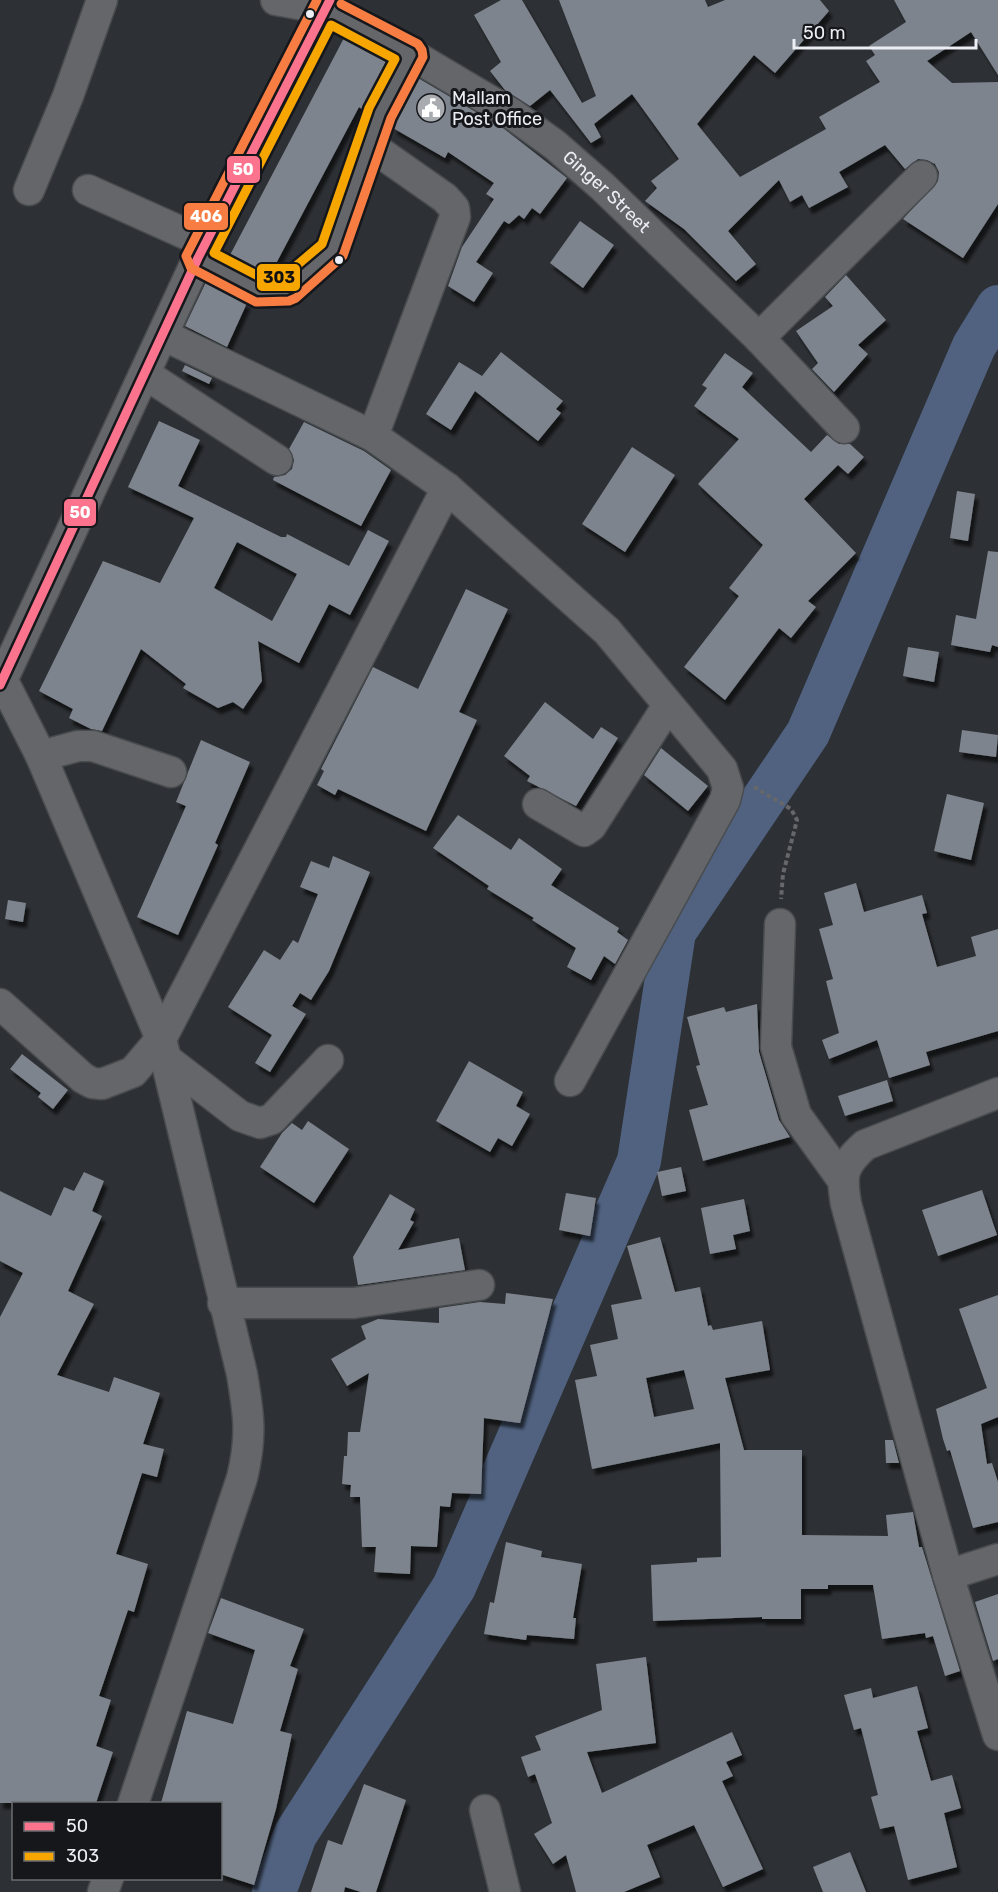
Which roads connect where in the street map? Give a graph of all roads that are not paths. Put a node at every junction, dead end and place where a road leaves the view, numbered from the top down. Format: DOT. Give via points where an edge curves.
graph roads {
  1 [pos="102,0"];
  2 [pos="276,0"];
  3 [pos="328,4"];
  4 [pos="411,54"];
  5 [pos="368,144"];
  6 [pos="921,176"];
  7 [pos="28,190"];
  8 [pos="88,190"];
  9 [pos="202,251"];
  10 [pos="163,334"];
  11 [pos="759,338"];
  12 [pos="145,374"];
  13 [pos="844,428"];
  14 [pos="373,436"];
  15 [pos="277,460"];
  16 [pos="447,488"];
  17 [pos="1,680"];
  18 [pos="668,707"];
  19 [pos="41,756"];
  20 [pos="171,772"];
  21 [pos="538,804"];
  22 [pos="780,924"];
  23 [pos="0,1004"];
  24 [pos="164,1049"];
  25 [pos="328,1060"];
  26 [pos="570,1081"];
  27 [pos="998,1094"];
  28 [pos="842,1179"];
  29 [pos="479,1285"];
  30 [pos="223,1303"];
  31 [pos="998,1559"];
  32 [pos="948,1575"];
  33 [pos="998,1735"];
  34 [pos="133,1802"];
  35 [pos="485,1810"];
  36 [pos="505,1892"];
  1 -- 7 [label="street" via="68,96"];
  2 -- 3 [label="street, Ginger Street"];
  3 -- 4 [label="street, Ginger Street"];
  3 -- 9 [label="street"];
  4 -- 5 [label="street"];
  4 -- 11 [label="street, Ginger Street" via="512,114 555,145"];
  5 -- 9 [label="street" via="332,251 288,289 261,291"];
  5 -- 14 [label="street" via="445,198 455,217"];
  6 -- 11 [label="street"];
  8 -- 9 [label="street"];
  9 -- 10 [label="street"];
  10 -- 12 [label="street"];
  10 -- 14 [label="street"];
  11 -- 13 [label="street, Ginger Street"];
  12 -- 15 [label="street"];
  12 -- 17 [label="street"];
  14 -- 16 [label="street"];
  16 -- 18 [label="street" via="607,632"];
  16 -- 24 [label="street"];
  17 -- 19 [label="street"];
  18 -- 21 [label="street" via="591,826 584,831"];
  18 -- 26 [label="street" via="722,769 728,788 725,800"];
  19 -- 20 [label="street" via="93,746"];
  19 -- 24 [label="street"];
  22 -- 28 [label="street" via="776,1047 796,1115"];
  23 -- 24 [label="street" via="92,1083 102,1084 133,1072"];
  24 -- 25 [label="street" via="240,1116 261,1123 272,1119"];
  24 -- 30 [label="street"];
  27 -- 28 [label="street" via="865,1145 849,1160"];
  28 -- 32 [label="street"];
  29 -- 30 [label="street" via="354,1303"];
  30 -- 34 [label="street" via="242,1374 250,1444"];
  31 -- 32 [label="street"];
  32 -- 33 [label="street"];
  35 -- 36 [label="street"];
}
